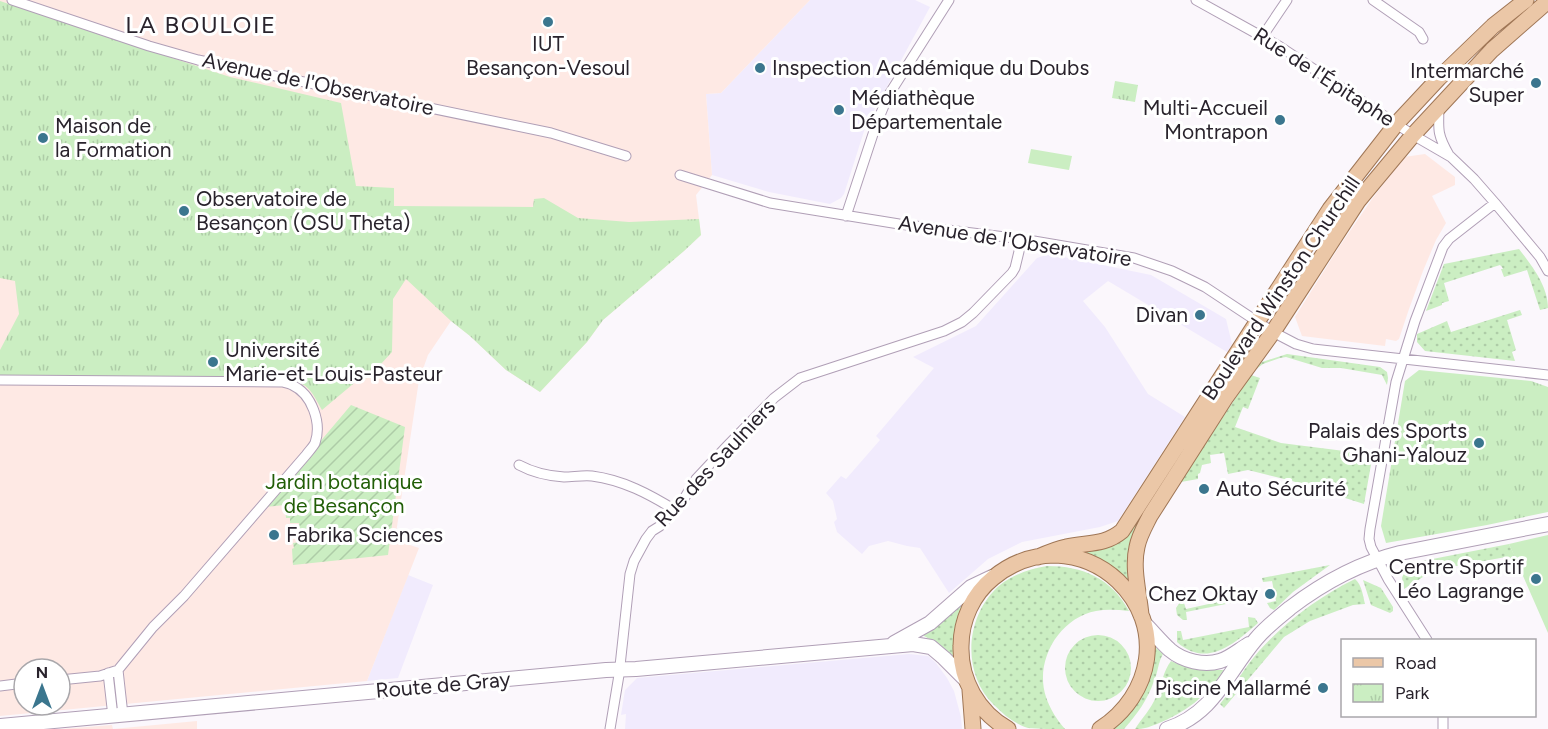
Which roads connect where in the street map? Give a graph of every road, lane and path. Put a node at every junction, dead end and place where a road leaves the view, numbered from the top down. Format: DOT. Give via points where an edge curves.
graph roads {
  1 [pos="12,0"];
  2 [pos="949,0"];
  3 [pos="1196,0"];
  4 [pos="1287,0"];
  5 [pos="1373,0"];
  6 [pos="1526,0"];
  7 [pos="1548,1"];
  8 [pos="1262,37"];
  9 [pos="1424,39"];
  10 [pos="1439,107"];
  11 [pos="1396,123"];
  12 [pos="1413,135"];
  13 [pos="626,156"];
  14 [pos="1451,157"];
  15 [pos="680,175"];
  16 [pos="1495,203"];
  17 [pos="846,216"];
  18 [pos="1022,238"];
  19 [pos="1548,271"];
  20 [pos="1256,321"];
  21 [pos="1273,332"];
  22 [pos="1403,360"];
  23 [pos="1548,375"];
  24 [pos="0,380"];
  25 [pos="519,465"];
  26 [pos="675,510"];
  27 [pos="1548,524"];
  28 [pos="1038,557"];
  29 [pos="1377,559"];
  30 [pos="999,573"];
  31 [pos="1142,619"];
  32 [pos="1425,639"];
  33 [pos="1255,640"];
  34 [pos="886,647"];
  35 [pos="619,669"];
  36 [pos="113,671"];
  37 [pos="72,679"];
  38 [pos="968,684"];
  39 [pos="117,711"];
  40 [pos="0,726"];
  41 [pos="610,729"];
  42 [pos="973,729"];
  43 [pos="1008,729"];
  44 [pos="1100,729"];
  45 [pos="1167,729"];
  1 -- 13 [label="street, Avenue de l'Observatoire" via="198,60 552,133"];
  2 -- 17 [label="street" via="888,96"];
  3 -- 8 [label="street, Rue de l'Épitaphe"];
  4 -- 8 [label="street"];
  5 -- 9 [label="street"];
  6 -- 11 [label="main road, Boulevard Winston Churchill" via="1493,26"];
  7 -- 10 [label="main road, Boulevard Winston Churchill" via="1492,50"];
  8 -- 11 [label="street, Rue de l'Épitaphe"];
  10 -- 12 [label="main road, Boulevard Winston Churchill"];
  10 -- 14 [label="street, Rue de l'Épitaphe" via="1440,138"];
  11 -- 12 [label="street, Rue de l'Épitaphe"];
  11 -- 20 [label="main road, Boulevard Winston Churchill" via="1330,208"];
  12 -- 14 [label="street, Rue de l'Épitaphe"];
  12 -- 21 [label="main road, Boulevard Winston Churchill" via="1358,201"];
  14 -- 16 [label="street, Rue de l'Épitaphe"];
  15 -- 17 [label="street, Avenue de l'Observatoire" via="770,203"];
  16 -- 19 [label="street, Rue de l'Épitaphe"];
  16 -- 22 [label="street" via="1443,247"];
  17 -- 18 [label="street, Avenue de l'Observatoire"];
  18 -- 20 [label="street, Avenue de l'Observatoire" via="1134,258 1172,271"];
  18 -- 26 [label="street, Rue des Saulniers" via="1015,268 974,313 944,331 800,378 774,398 727,446 696,479"];
  20 -- 21 [label="street, Avenue de l'Observatoire"];
  20 -- 28 [label="main road, Boulevard Winston Churchill" via="1122,531 1106,541 1063,547"];
  21 -- 22 [label="street, Avenue de l'Observatoire" via="1313,349"];
  21 -- 31 [label="main road, Boulevard Winston Churchill" via="1226,397 1145,524 1136,550"];
  22 -- 23 [label="street, Avenue de l'Observatoire"];
  22 -- 29 [label="street" via="1370,529 1369,539"];
  24 -- 36 [label="street" via="283,382 304,394 315,413 314,444 306,455"];
  25 -- 26 [label="street" via="547,475 592,476 626,484"];
  26 -- 35 [label="street, Rue des Saulniers" via="645,539 634,561"];
  27 -- 29 [label="main road"];
  28 -- 30 [label="main road, Boulevard Winston Churchill"];
  28 -- 31 [label="main road" via="1061,555 1095,564 1130,594"];
  29 -- 32 [label="street"];
  29 -- 33 [label="main road" via="1341,574 1307,595"];
  30 -- 34 [label="main road, Route de Gray" via="971,587 930,623"];
  30 -- 38 [label="main road" via="978,594 962,631 962,662"];
  31 -- 33 [label="main road" via="1171,651 1196,662 1221,661"];
  31 -- 44 [label="main road, Boulevard Winston Churchill" via="1147,660 1140,684 1124,710"];
  33 -- 45 [label="main road" via="1209,703"];
  34 -- 35 [label="main road, Route de Gray"];
  34 -- 38 [label="main road, Route de Gray" via="932,647"];
  35 -- 39 [label="main road, Route de Gray"];
  35 -- 41 [label="street, Rue des Saulniers"];
  36 -- 37 [label="street"];
  36 -- 39 [label="street"];
  38 -- 42 [label="main road"];
  38 -- 43 [label="main road" via="987,713"];
  39 -- 40 [label="main road, Route de Gray"];
}
